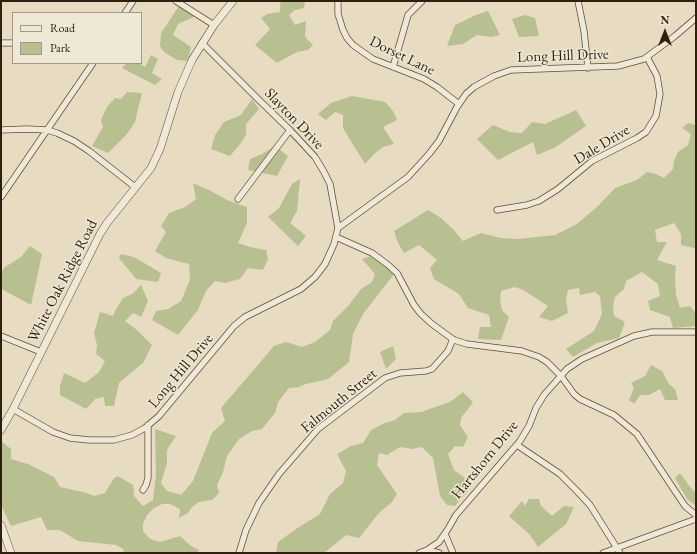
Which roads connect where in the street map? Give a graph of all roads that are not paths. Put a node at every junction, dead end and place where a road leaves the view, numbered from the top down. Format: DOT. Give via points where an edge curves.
graph roads {
  1 [pos="133,1"];
  2 [pos="176,1"];
  3 [pos="233,1"];
  4 [pos="338,1"];
  5 [pos="422,1"];
  6 [pos="578,1"];
  7 [pos="126,12"];
  8 [pos="696,18"];
  9 [pos="214,25"];
  10 [pos="1,43"];
  11 [pos="12,43"];
  12 [pos="202,43"];
  13 [pos="648,57"];
  14 [pos="92,64"];
  15 [pos="392,66"];
  16 [pos="588,68"];
  17 [pos="459,104"];
  18 [pos="1,130"];
  19 [pos="47,130"];
  20 [pos="290,130"];
  21 [pos="135,187"];
  22 [pos="1,197"];
  23 [pos="238,199"];
  24 [pos="497,210"];
  25 [pos="338,228"];
  26 [pos="336,237"];
  27 [pos="696,332"];
  28 [pos="1,336"];
  29 [pos="453,339"];
  30 [pos="41,352"];
  31 [pos="560,376"];
  32 [pos="13,409"];
  33 [pos="148,426"];
  34 [pos="1,430"];
  35 [pos="517,445"];
  36 [pos="143,490"];
  37 [pos="696,515"];
  38 [pos="696,518"];
  39 [pos="1,524"];
  40 [pos="445,534"];
  41 [pos="427,550"];
  42 [pos="618,550"];
  43 [pos="11,553"];
  44 [pos="239,553"];
  45 [pos="419,553"];
  46 [pos="439,553"];
  47 [pos="453,553"];
  48 [pos="603,553"];
  1 -- 7 [label="street"];
  2 -- 9 [label="street"];
  3 -- 9 [label="street, White Oak Ridge Road"];
  4 -- 15 [label="street, Dorset Lane" via="338,14 347,38 373,59"];
  5 -- 15 [label="street" via="408,15"];
  6 -- 16 [label="street"];
  8 -- 13 [label="street, Long Hill Drive"];
  9 -- 12 [label="street, White Oak Ridge Road"];
  10 -- 11 [label="street"];
  12 -- 20 [label="street, Slayton Drive"];
  12 -- 21 [label="street, White Oak Ridge Road" via="185,74 160,149 151,168"];
  13 -- 16 [label="street, Long Hill Drive" via="618,66"];
  13 -- 24 [label="street, Dale Drive" via="657,76 660,94 656,116 646,132 592,161 544,198 527,205"];
  14 -- 19 [label="street"];
  15 -- 17 [label="street, Dorset Lane" via="424,79"];
  16 -- 17 [label="street, Long Hill Drive" via="502,72 474,87"];
  17 -- 25 [label="street, Long Hill Drive" via="429,154 408,177"];
  18 -- 19 [label="street"];
  19 -- 21 [label="street" via="74,141"];
  19 -- 22 [label="street"];
  20 -- 23 [label="street"];
  20 -- 25 [label="street, Slayton Drive" via="316,157 330,184"];
  21 -- 30 [label="street, White Oak Ridge Road" via="100,234"];
  25 -- 26 [label="street, Long Hill Drive"];
  26 -- 29 [label="street" via="372,253 387,264 397,273 421,314"];
  26 -- 33 [label="street, Long Hill Drive" via="325,264 315,277 301,289 245,317 234,326"];
  27 -- 31 [label="street, Hartshorn Drive" via="652,332 634,336 582,359"];
  28 -- 30 [label="street"];
  29 -- 31 [label="street" via="467,344 516,350 539,357"];
  29 -- 44 [label="street, Falmouth Street" via="448,351 432,369 400,373 385,378 318,430 279,474 259,503 246,530"];
  30 -- 32 [label="street, White Oak Ridge Road"];
  31 -- 35 [label="street, Hartshorn Drive" via="544,395"];
  31 -- 37 [label="street" via="580,399 614,415 637,434 685,506"];
  32 -- 33 [label="street, Long Hill Drive" via="53,432 70,438 114,440 132,435"];
  32 -- 34 [label="street, White Oak Ridge Road"];
  33 -- 36 [label="street" via="148,478"];
  35 -- 40 [label="street, Hartshorn Drive" via="456,514"];
  35 -- 42 [label="street" via="560,474 576,490 590,505"];
  38 -- 42 [label="street"];
  39 -- 43 [label="street"];
  40 -- 41 [label="street, Hartshorn Drive"];
  40 -- 47 [label="street"];
  41 -- 45 [label="street, Hartshorn Drive"];
  41 -- 46 [label="street"];
  42 -- 48 [label="street"];
}
